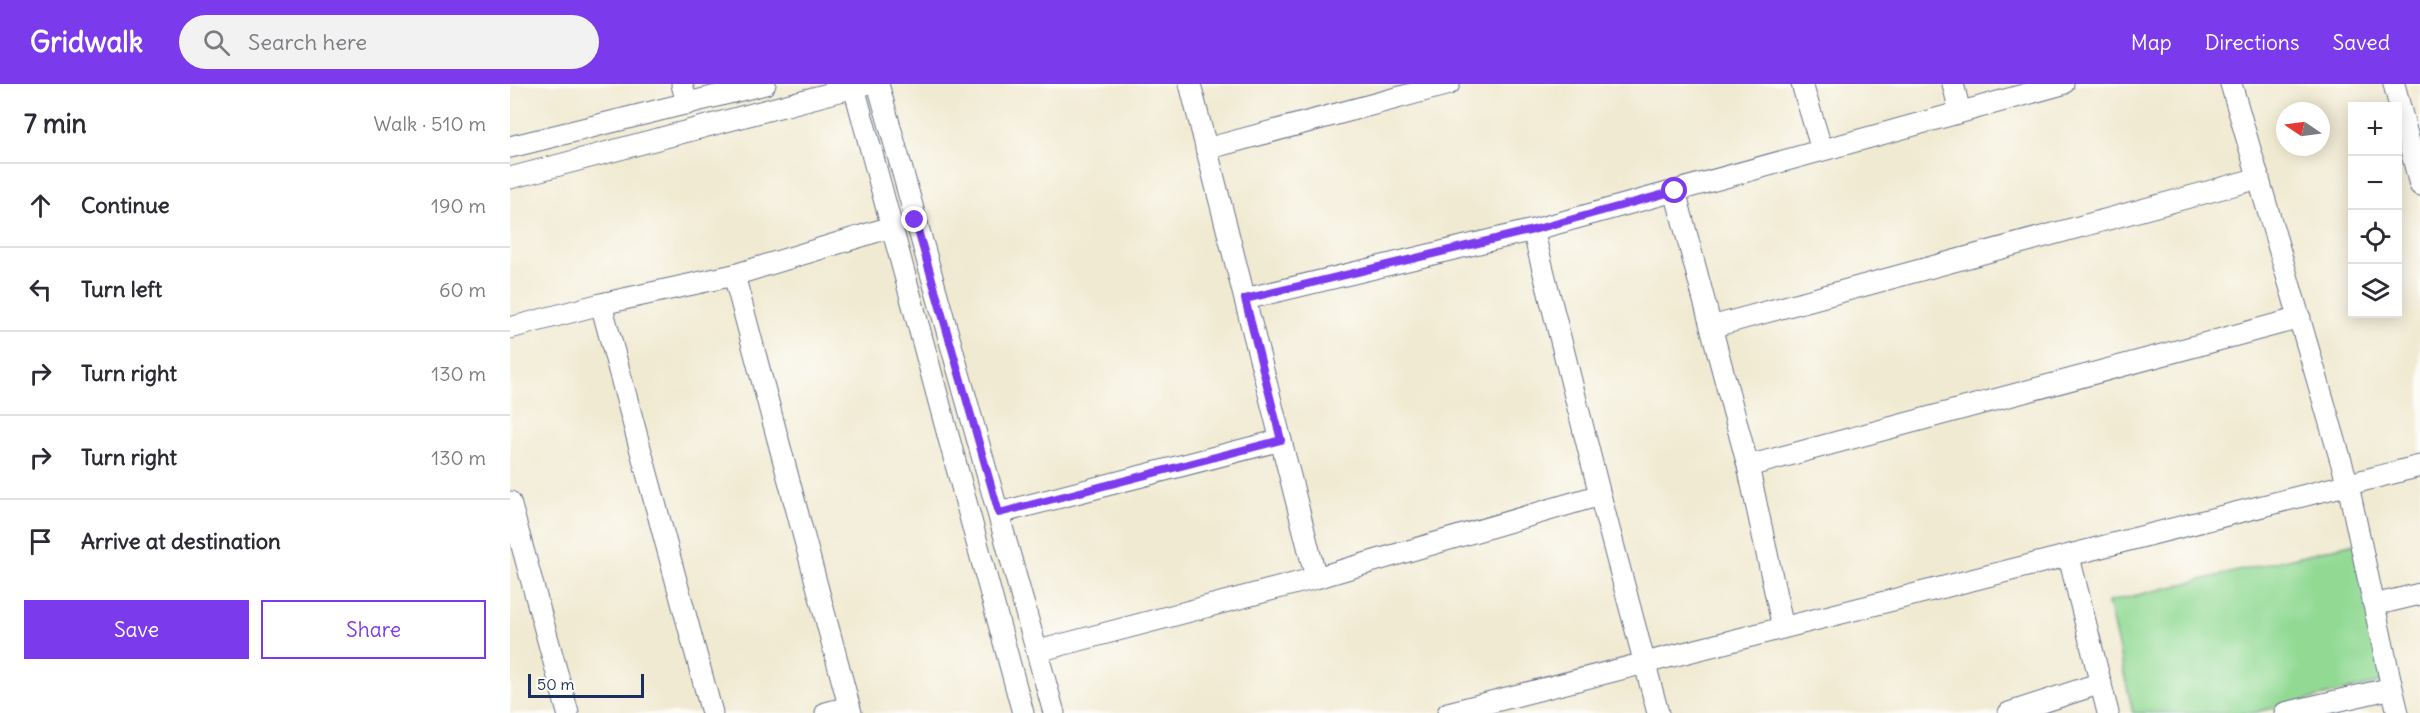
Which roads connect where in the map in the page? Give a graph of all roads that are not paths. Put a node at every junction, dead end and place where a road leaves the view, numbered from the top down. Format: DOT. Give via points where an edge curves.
graph roads {
  1 [pos="765,84"];
  2 [pos="878,84"];
  3 [pos="1190,84"];
  4 [pos="1449,84"];
  5 [pos="1802,84"];
  6 [pos="1953,84"];
  7 [pos="2062,84"];
  8 [pos="2231,84"];
  9 [pos="2394,84"];
  10 [pos="860,86"];
  11 [pos="684,94"];
  12 [pos="1960,112"];
  13 [pos="2413,129"];
  14 [pos="510,147"];
  15 [pos="1206,149"];
  16 [pos="1822,150"];
  17 [pos="510,178"];
  18 [pos="2259,178"];
  19 [pos="2420,185"];
  20 [pos="1675,191"];
  21 [pos="891,227"];
  22 [pos="1533,230"];
  23 [pos="734,275"];
  24 [pos="1245,299"];
  25 [pos="601,304"];
  26 [pos="2300,318"];
  27 [pos="1712,327"];
  28 [pos="510,328"];
  29 [pos="1281,440"];
  30 [pos="1748,466"];
  31 [pos="2420,466"];
  32 [pos="2348,484"];
  33 [pos="1600,495"];
  34 [pos="510,502"];
  35 [pos="999,513"];
  36 [pos="2068,556"];
  37 [pos="1316,578"];
  38 [pos="2420,594"];
  39 [pos="2374,605"];
  40 [pos="1783,628"];
  41 [pos="1038,651"];
  42 [pos="1645,663"];
  43 [pos="2101,683"];
  44 [pos="2392,688"];
  45 [pos="1506,706"];
  46 [pos="850,710"];
  47 [pos="568,713"];
  48 [pos="712,713"];
  49 [pos="826,713"];
  50 [pos="1023,713"];
  51 [pos="1054,713"];
  52 [pos="1448,713"];
  53 [pos="1658,713"];
  54 [pos="2010,713"];
  55 [pos="2108,713"];
  56 [pos="2285,713"];
  57 [pos="2398,713"];
  1 -- 11 [label="street"];
  2 -- 35 [label="street"];
  3 -- 15 [label="street"];
  4 -- 15 [label="street"];
  5 -- 16 [label="street"];
  6 -- 12 [label="street"];
  7 -- 12 [label="street"];
  8 -- 18 [label="street"];
  9 -- 13 [label="street"];
  10 -- 17 [label="street"];
  10 -- 21 [label="street"];
  11 -- 14 [label="street"];
  12 -- 16 [label="street"];
  13 -- 19 [label="street"];
  15 -- 24 [label="street"];
  16 -- 20 [label="street"];
  18 -- 26 [label="street"];
  18 -- 27 [label="street"];
  20 -- 22 [label="street"];
  20 -- 27 [label="street"];
  21 -- 23 [label="street"];
  21 -- 50 [label="street"];
  22 -- 24 [label="street"];
  22 -- 33 [label="street"];
  23 -- 25 [label="street"];
  23 -- 46 [label="street"];
  24 -- 29 [label="street"];
  25 -- 28 [label="street"];
  25 -- 48 [label="street"];
  26 -- 30 [label="street"];
  26 -- 32 [label="street"];
  27 -- 30 [label="street"];
  29 -- 35 [label="street"];
  29 -- 37 [label="street"];
  30 -- 40 [label="street"];
  31 -- 32 [label="street"];
  32 -- 36 [label="street"];
  32 -- 39 [label="street"];
  33 -- 37 [label="street"];
  33 -- 42 [label="street"];
  34 -- 47 [label="street"];
  35 -- 41 [label="street"];
  36 -- 40 [label="street"];
  36 -- 43 [label="street"];
  37 -- 41 [label="street"];
  38 -- 39 [label="street"];
  39 -- 44 [label="street"];
  40 -- 42 [label="street"];
  41 -- 51 [label="street"];
  42 -- 45 [label="street"];
  42 -- 53 [label="street"];
  43 -- 54 [label="street"];
  43 -- 55 [label="street"];
  44 -- 56 [label="street"];
  44 -- 57 [label="street"];
  45 -- 52 [label="street"];
  46 -- 49 [label="street"];
}
